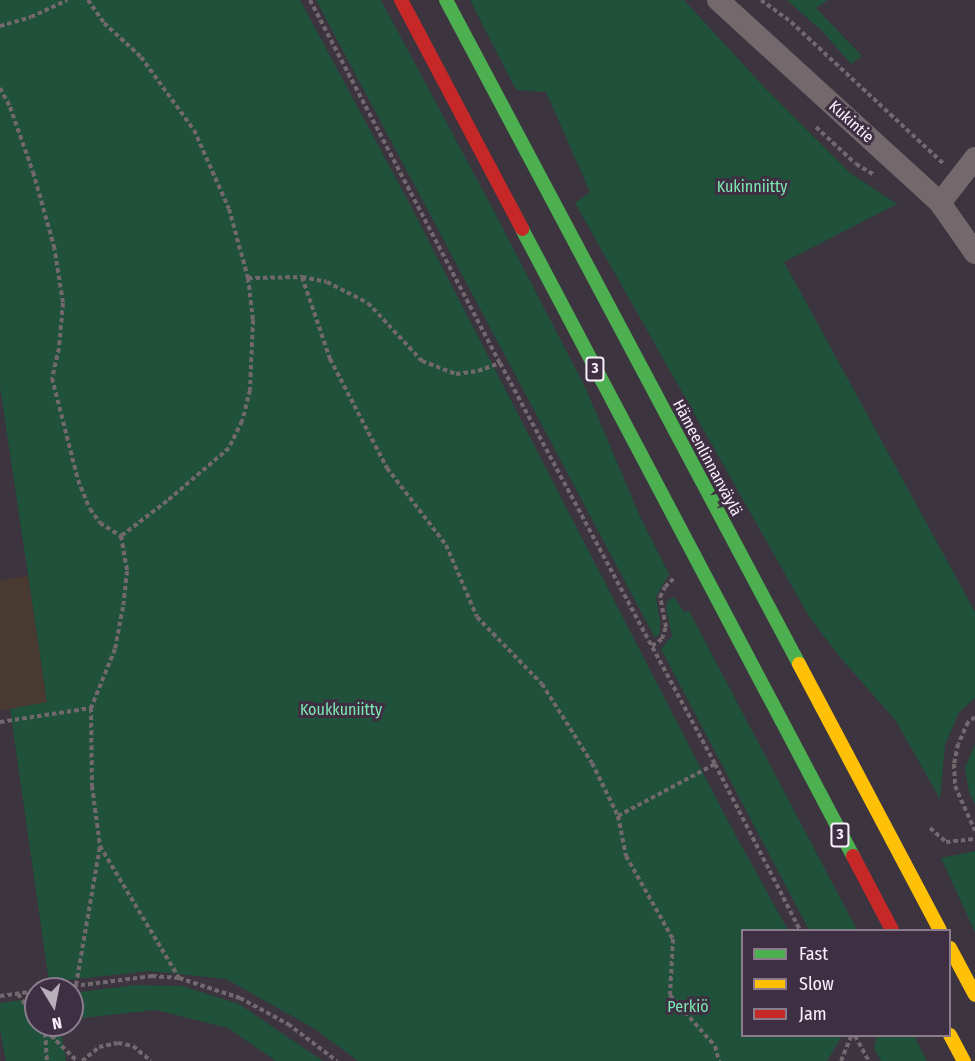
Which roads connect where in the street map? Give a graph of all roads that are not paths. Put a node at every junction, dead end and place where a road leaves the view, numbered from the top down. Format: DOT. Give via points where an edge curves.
graph roads {
  1 [pos="401,0"];
  2 [pos="446,0"];
  3 [pos="718,0"];
  4 [pos="975,158"];
  5 [pos="940,203"];
  6 [pos="975,253"];
  7 [pos="891,929"];
  8 [pos="939,929"];
  9 [pos="951,950"];
  10 [pos="975,994"];
  11 [pos="951,1037"];
  12 [pos="964,1061"];
  1 -- 7 [label="highway, 3"];
  2 -- 8 [label="highway, Hämeenlinnanväylä"];
  3 -- 5 [label="street, Kukintie"];
  4 -- 5 [label="street"];
  5 -- 6 [label="street, Kukintie"];
  9 -- 10 [label="highway"];
  11 -- 12 [label="highway"];
}
